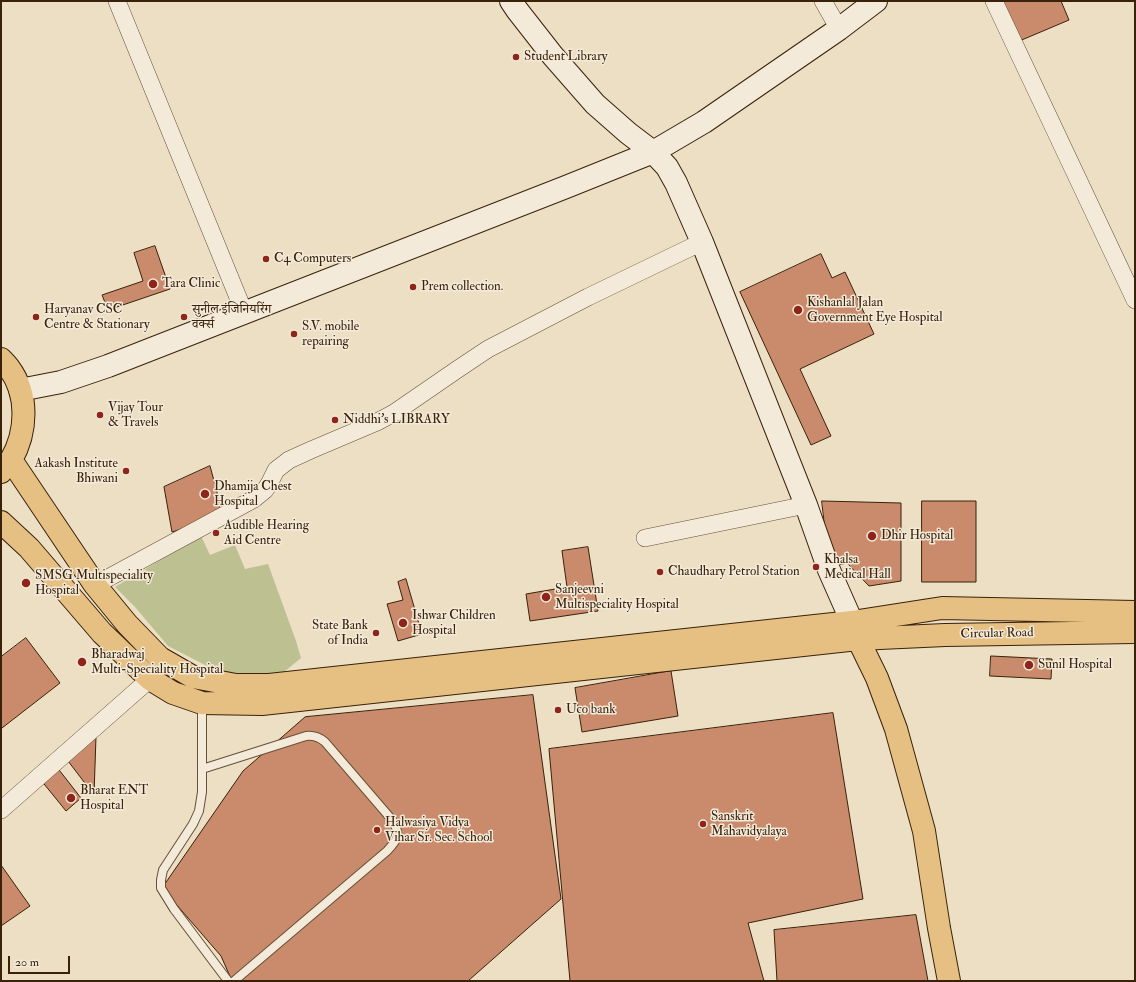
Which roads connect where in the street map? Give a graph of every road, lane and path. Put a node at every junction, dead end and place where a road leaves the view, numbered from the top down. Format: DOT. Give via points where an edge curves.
graph roads {
  1 [pos="117,1"];
  2 [pos="511,1"];
  3 [pos="823,1"];
  4 [pos="876,1"];
  5 [pos="994,1"];
  6 [pos="839,29"];
  7 [pos="653,152"];
  8 [pos="702,242"];
  9 [pos="1135,300"];
  10 [pos="244,312"];
  11 [pos="1,359"];
  12 [pos="20,390"];
  13 [pos="6,466"];
  14 [pos="806,505"];
  15 [pos="1,522"];
  16 [pos="645,538"];
  17 [pos="95,586"];
  18 [pos="1135,612"];
  19 [pos="855,630"];
  20 [pos="1135,632"];
  21 [pos="150,679"];
  22 [pos="202,703"];
  23 [pos="202,769"];
  24 [pos="1,810"];
  25 [pos="228,981"];
  26 [pos="234,981"];
  27 [pos="949,981"];
  1 -- 10 [label="street"];
  2 -- 7 [label="street" via="553,56 596,104"];
  3 -- 6 [label="street"];
  4 -- 6 [label="street"];
  5 -- 9 [label="street"];
  6 -- 7 [label="street" via="704,122"];
  7 -- 8 [label="street" via="667,167 676,183"];
  7 -- 10 [label="street"];
  8 -- 14 [label="street"];
  8 -- 17 [label="street" via="488,349 377,422 289,460 276,470 265,490 254,499"];
  10 -- 12 [label="street" via="108,366 61,382"];
  11 -- 12 [label="main road" via="10,369"];
  12 -- 13 [label="main road" via="24,414 21,438"];
  13 -- 17 [label="main road"];
  14 -- 16 [label="street"];
  14 -- 19 [label="street"];
  15 -- 21 [label="main road" via="29,548 102,633"];
  17 -- 19 [label="main road" via="160,658 193,677 236,685 277,684"];
  18 -- 19 [label="main road" via="942,608"];
  19 -- 20 [label="main road, Circular Road" via="953,635"];
  19 -- 22 [label="main road" via="262,704"];
  19 -- 27 [label="main road" via="896,729 922,824"];
  21 -- 22 [label="main road" via="173,693"];
  21 -- 24 [label="street"];
  22 -- 23 [label="lane"];
  23 -- 25 [label="lane" via="199,811 163,870 161,888"];
  23 -- 26 [label="lane" via="306,736 318,737 393,821 398,830 398,836 387,851"];
}
